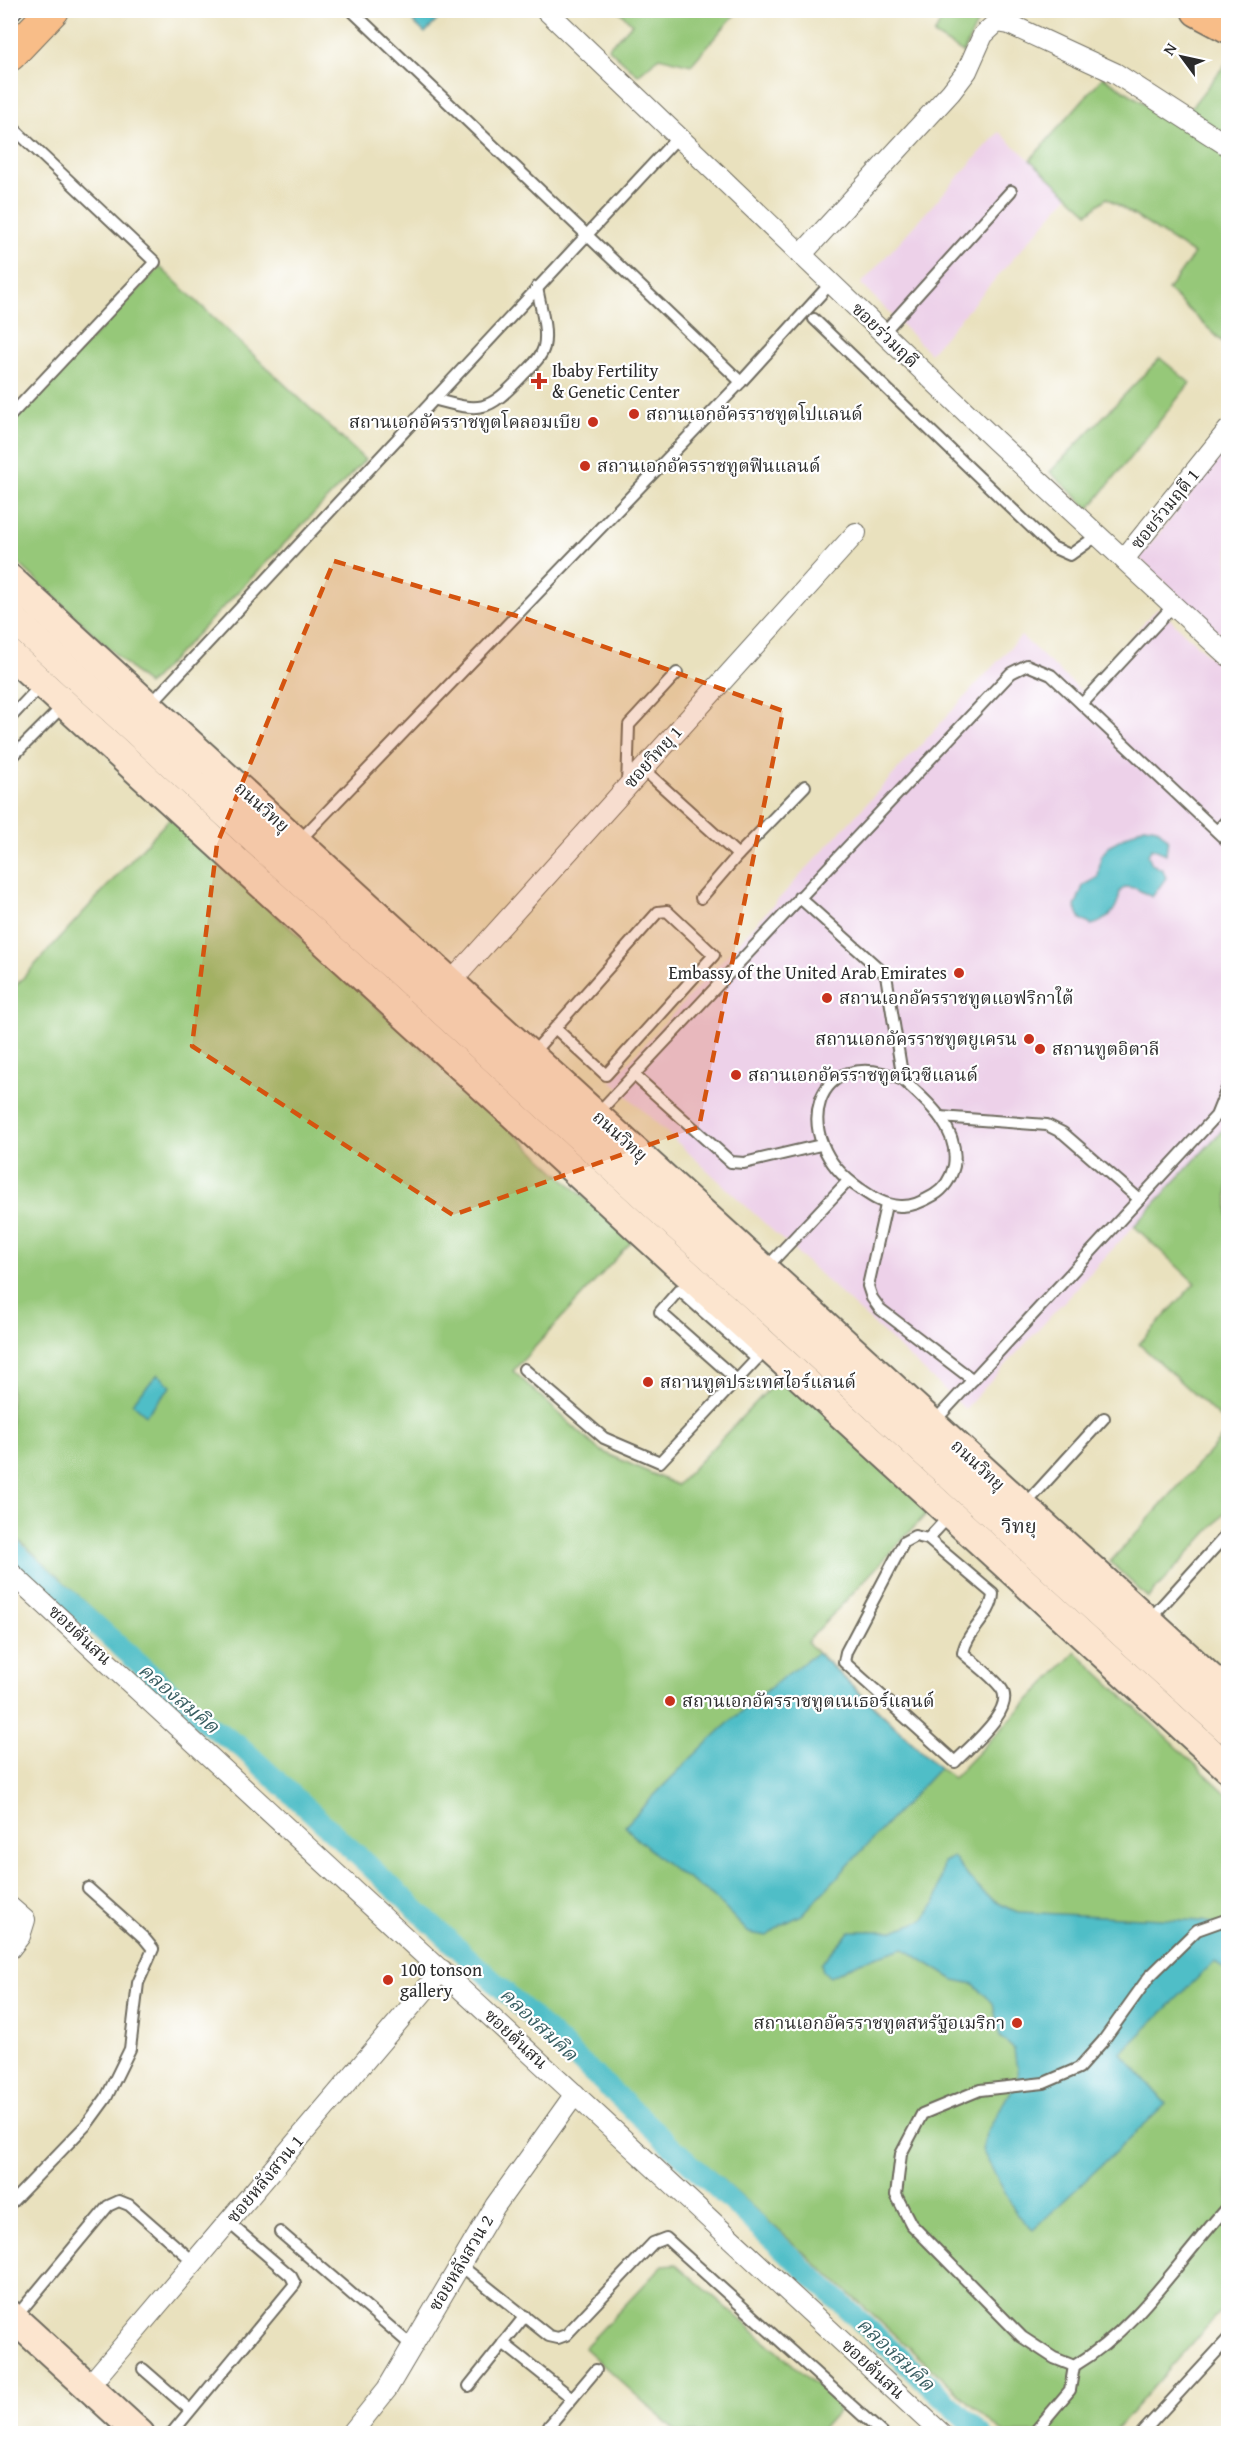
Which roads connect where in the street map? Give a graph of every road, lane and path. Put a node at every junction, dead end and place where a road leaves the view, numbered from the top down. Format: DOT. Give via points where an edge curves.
graph roads {
  1 [pos="52,10"];
  2 [pos="351,10"];
  3 [pos="546,10"];
  4 [pos="1198,10"];
  5 [pos="1228,26"];
  6 [pos="10,55"];
  7 [pos="10,126"];
  8 [pos="678,137"];
  9 [pos="1228,146"];
  10 [pos="1011,191"];
  11 [pos="587,234"];
  12 [pos="801,255"];
  13 [pos="831,283"];
  14 [pos="537,287"];
  15 [pos="814,319"];
  16 [pos="883,333"];
  17 [pos="741,382"];
  18 [pos="433,399"];
  19 [pos="10,416"];
  20 [pos="1228,430"];
  21 [pos="856,533"];
  22 [pos="1098,535"];
  23 [pos="1124,559"];
  24 [pos="10,579"];
  25 [pos="1174,605"];
  26 [pos="10,616"];
  27 [pos="10,654"];
  28 [pos="1228,656"];
  29 [pos="677,673"];
  30 [pos="40,681"];
  31 [pos="64,704"];
  32 [pos="1082,704"];
  33 [pos="149,706"];
  34 [pos="10,709"];
  35 [pos="10,718"];
  36 [pos="10,759"];
  37 [pos="643,769"];
  38 [pos="805,786"];
  39 [pos="627,787"];
  40 [pos="1228,819"];
  41 [pos="1217,831"];
  42 [pos="299,841"];
  43 [pos="1228,842"];
  44 [pos="738,855"];
  45 [pos="799,897"];
  46 [pos="701,898"];
  47 [pos="451,982"];
  48 [pos="555,1028"];
  49 [pos="531,1055"];
  50 [pos="634,1075"];
  51 [pos="903,1080"];
  52 [pos="1228,1086"];
  53 [pos="596,1115"];
  54 [pos="940,1117"];
  55 [pos="821,1145"];
  56 [pos="848,1181"];
  57 [pos="1139,1199"];
  58 [pos="886,1205"];
  59 [pos="765,1269"];
  60 [pos="762,1353"];
  61 [pos="524,1369"];
  62 [pos="737,1380"];
  63 [pos="973,1380"];
  64 [pos="884,1396"];
  65 [pos="1104,1418"];
  66 [pos="924,1433"];
  67 [pos="1023,1507"];
  68 [pos="951,1514"];
  69 [pos="1228,1533"];
  70 [pos="928,1539"];
  71 [pos="10,1572"];
  72 [pos="1143,1615"];
  73 [pos="1151,1659"];
  74 [pos="1228,1694"];
  75 [pos="1228,1730"];
  76 [pos="1228,1768"];
  77 [pos="88,1888"];
  78 [pos="10,1907"];
  79 [pos="1227,1919"];
  80 [pos="10,1949"];
  81 [pos="442,1970"];
  82 [pos="575,2094"];
  83 [pos="10,2204"];
  84 [pos="1228,2206"];
  85 [pos="228,2222"];
  86 [pos="280,2232"];
  87 [pos="194,2262"];
  88 [pos="460,2265"];
  89 [pos="13,2316"];
  90 [pos="525,2316"];
  91 [pos="1228,2339"];
  92 [pos="503,2343"];
  93 [pos="412,2346"];
  94 [pos="1074,2366"];
  95 [pos="143,2369"];
  96 [pos="596,2370"];
  97 [pos="469,2386"];
  98 [pos="88,2387"];
  99 [pos="572,2398"];
  100 [pos="190,2410"];
  101 [pos="549,2426"];
  102 [pos="140,2433"];
  103 [pos="171,2433"];
  104 [pos="351,2433"];
  105 [pos="883,2433"];
  106 [pos="942,2433"];
  107 [pos="1033,2433"];
  108 [pos="1142,2433"];
  1 -- 6 [label="main road"];
  2 -- 11 [label="lane"];
  3 -- 8 [label="street, ซอยร่วมฤดี"];
  4 -- 5 [label="highway"];
  7 -- 19 [label="lane" via="155,262"];
  8 -- 11 [label="lane"];
  8 -- 12 [label="street, ซอยร่วมฤดี"];
  9 -- 12 [label="street" via="1115,73 997,22 989,26 967,71 951,92"];
  10 -- 16 [label="lane"];
  11 -- 14 [label="lane"];
  11 -- 17 [label="lane"];
  12 -- 13 [label="street, ซอยร่วมฤดี"];
  13 -- 16 [label="street, ซอยร่วมฤดี"];
  13 -- 17 [label="lane"];
  14 -- 18 [label="lane"];
  14 -- 18 [label="lane" via="544,330 540,356 500,399 484,407 467,408"];
  15 -- 22 [label="lane" via="1052,548 1070,555"];
  16 -- 22 [label="street, ซอยร่วมฤดี"];
  17 -- 42 [label="lane"];
  18 -- 33 [label="lane"];
  20 -- 23 [label="street, ซอยร่วมฤดี 1"];
  21 -- 37 [label="street, ซอยวิทยุ 1"];
  22 -- 23 [label="street, ซอยร่วมฤดี"];
  23 -- 25 [label="street, ซอยร่วมฤดี"];
  24 -- 33 [label="main road, ถนนวิทยุ"];
  25 -- 28 [label="street, ซอยร่วมฤดี"];
  25 -- 32 [label="lane"];
  26 -- 64 [label="main road, ถนนวิทยุ"];
  27 -- 30 [label="main road"];
  29 -- 39 [label="lane" via="629,725"];
  30 -- 31 [label="main road"];
  30 -- 34 [label="lane"];
  30 -- 35 [label="lane"];
  31 -- 36 [label="lane"];
  31 -- 60 [label="main road"];
  32 -- 41 [label="lane"];
  32 -- 45 [label="lane" via="1051,675 1027,665 1011,673"];
  33 -- 42 [label="main road, ถนนวิทยุ"];
  37 -- 39 [label="street, ซอยวิทยุ 1"];
  37 -- 44 [label="lane"];
  38 -- 44 [label="lane"];
  39 -- 47 [label="street, ซอยวิทยุ 1"];
  40 -- 41 [label="lane"];
  41 -- 43 [label="lane"];
  42 -- 47 [label="main road, ถนนวิทยุ"];
  44 -- 46 [label="lane"];
  45 -- 50 [label="lane"];
  45 -- 51 [label="lane" via="886,975"];
  47 -- 49 [label="main road, ถนนวิทยุ"];
  48 -- 48 [label="lane" via="606,1075 714,955 663,909"];
  48 -- 49 [label="lane"];
  49 -- 53 [label="main road, ถนนวิทยุ"];
  50 -- 53 [label="lane"];
  50 -- 55 [label="lane" via="731,1162 744,1163"];
  51 -- 54 [label="lane"];
  51 -- 55 [label="lane" via="885,1072 862,1070 848,1072 831,1084 815,1120"];
  52 -- 57 [label="lane" via="1216,1116"];
  53 -- 59 [label="main road, ถนนวิทยุ"];
  54 -- 57 [label="lane" via="1047,1125 1063,1133"];
  54 -- 58 [label="lane" via="956,1153 947,1182 942,1190 925,1200 906,1206"];
  55 -- 56 [label="lane" via="827,1159"];
  56 -- 58 [label="lane"];
  56 -- 59 [label="lane"];
  57 -- 63 [label="lane"];
  58 -- 63 [label="lane" via="868,1286 872,1298 880,1309"];
  59 -- 64 [label="main road, ถนนวิทยุ"];
  60 -- 62 [label="lane"];
  60 -- 62 [label="lane" via="679,1290 660,1312"];
  60 -- 68 [label="main road"];
  61 -- 62 [label="lane" via="604,1438 660,1462"];
  63 -- 66 [label="lane"];
  64 -- 66 [label="main road, ถนนวิทยุ"];
  65 -- 67 [label="lane"];
  66 -- 67 [label="main road, ถนนวิทยุ"];
  66 -- 73 [label="main road, ถนนวิทยุ"];
  67 -- 72 [label="main road, ถนนวิทยุ"];
  68 -- 70 [label="lane"];
  68 -- 76 [label="main road"];
  69 -- 72 [label="lane"];
  70 -- 70 [label="lane" via="915,1536 904,1542 844,1662 955,1762 1002,1712 1005,1700 1002,1689 963,1653 969,1634 993,1603 993,1594"];
  71 -- 81 [label="street, ซอยต้นสน"];
  72 -- 73 [label="main road"];
  72 -- 74 [label="main road, ถนนวิทยุ"];
  73 -- 75 [label="main road, ถนนวิทยุ"];
  77 -- 83 [label="lane" via="153,1949 138,1983 130,2049 106,2098 87,2124"];
  78 -- 80 [label="street" via="25,1920"];
  79 -- 94 [label="lane" via="1197,1930 1149,1977 1079,2068 1044,2083 980,2090 922,2114 901,2154 896,2195 911,2224 1022,2337"];
  81 -- 82 [label="street, ซอยต้นสน"];
  81 -- 85 [label="street, ซอยหลังสวน 1"];
  82 -- 88 [label="street, ซอยหลังสวน 2" via="495,2206"];
  82 -- 106 [label="street, ซอยต้นสน"];
  84 -- 94 [label="lane" via="1145,2306 1094,2354"];
  85 -- 87 [label="street, ซอยหลังสวน 1"];
  85 -- 100 [label="lane" via="291,2276 295,2284"];
  86 -- 93 [label="lane"];
  87 -- 89 [label="lane" via="129,2205 119,2201 108,2206"];
  87 -- 98 [label="street, ซอยหลังสวน 1"];
  88 -- 90 [label="lane"];
  88 -- 93 [label="street, ซอยหลังสวน 2"];
  89 -- 98 [label="main road"];
  90 -- 92 [label="lane"];
  90 -- 105 [label="lane" via="549,2336 566,2335 653,2243 666,2238"];
  91 -- 108 [label="lane"];
  92 -- 97 [label="lane"];
  92 -- 99 [label="lane"];
  93 -- 104 [label="street, ซอยหลังสวน 2" via="387,2389"];
  94 -- 107 [label="lane" via="1070,2390"];
  95 -- 100 [label="lane"];
  96 -- 99 [label="lane"];
  98 -- 102 [label="main road"];
  99 -- 101 [label="lane"];
  100 -- 103 [label="lane"];
}
